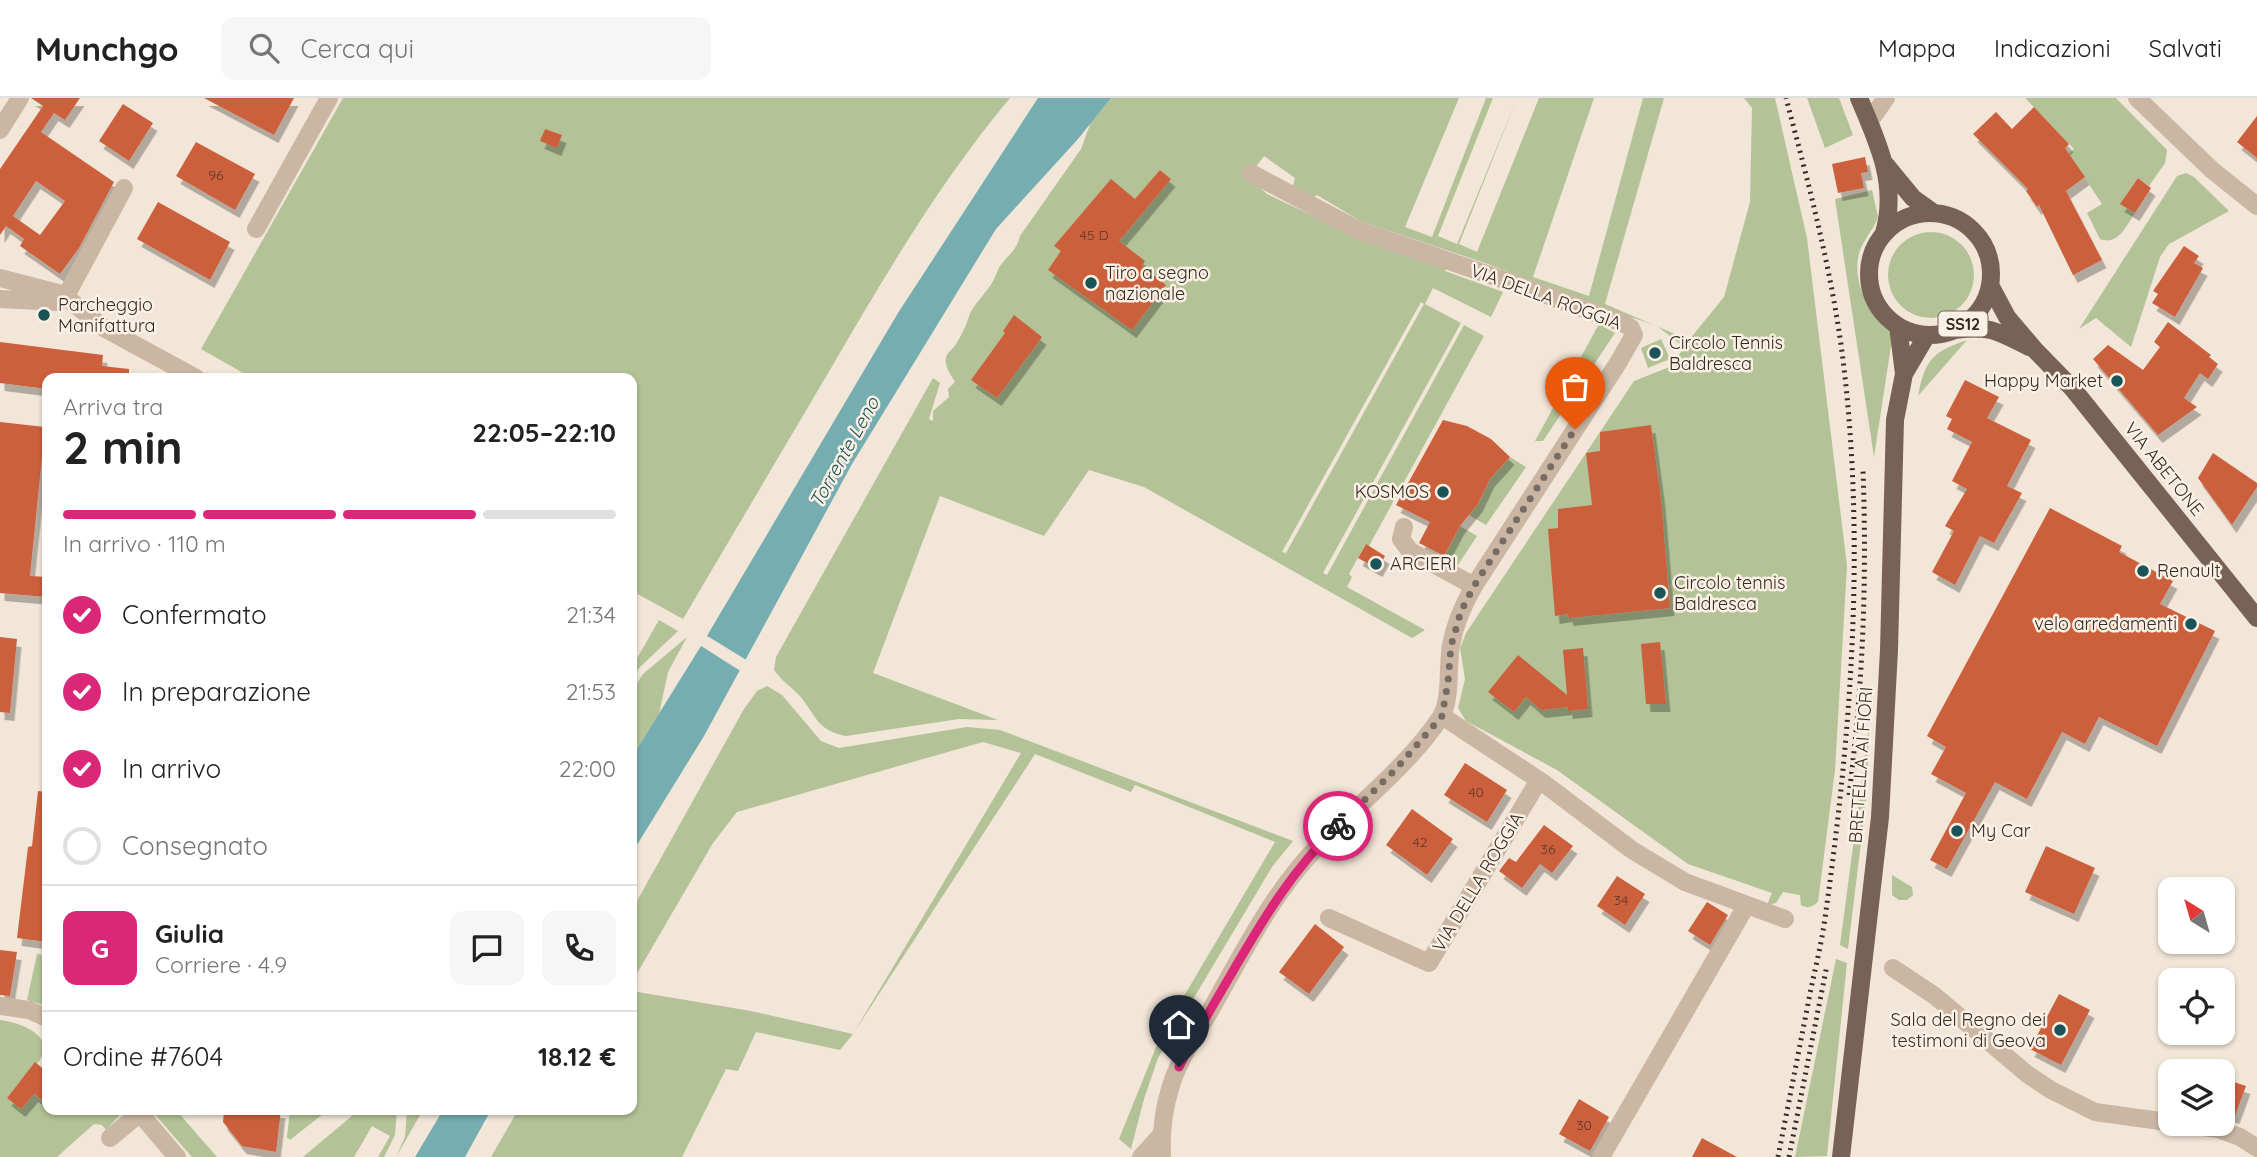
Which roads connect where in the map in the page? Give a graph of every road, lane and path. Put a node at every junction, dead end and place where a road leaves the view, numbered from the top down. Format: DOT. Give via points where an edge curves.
graph roads {
  1 [pos="20,98"];
  2 [pos="329,98"];
  3 [pos="1859,98"];
  4 [pos="1886,98"];
  5 [pos="2137,98"];
  6 [pos="1869,122"];
  7 [pos="0,130"];
  8 [pos="1884,162"];
  9 [pos="1251,173"];
  10 [pos="124,188"];
  11 [pos="2257,206"];
  12 [pos="1934,213"];
  13 [pos="256,229"];
  14 [pos="1884,233"];
  15 [pos="0,278"];
  16 [pos="1990,285"];
  17 [pos="65,294"];
  18 [pos="0,299"];
  19 [pos="1898,326"];
  20 [pos="1951,331"];
  21 [pos="1927,335"];
  22 [pos="2035,350"];
  23 [pos="187,373"];
  24 [pos="1904,374"];
  25 [pos="1404,527"];
  26 [pos="1474,586"];
  27 [pos="2257,618"];
  28 [pos="1442,716"];
  29 [pos="1539,780"];
  30 [pos="1746,906"];
  31 [pos="1329,918"];
  32 [pos="1785,919"];
  33 [pos="1893,968"];
  34 [pos="0,1006"];
  35 [pos="42,1016"];
  36 [pos="135,1115"];
  37 [pos="142,1115"];
  38 [pos="1161,1135"];
  39 [pos="116,1137"];
  40 [pos="2257,1148"];
  41 [pos="177,1157"];
  42 [pos="1141,1157"];
  43 [pos="1162,1157"];
  44 [pos="1601,1157"];
  45 [pos="1841,1157"];
  1 -- 7 [label="street"];
  2 -- 13 [label="street"];
  3 -- 6 [label="main road, SS12"];
  4 -- 6 [label="street"];
  5 -- 11 [label="street"];
  6 -- 8 [label="main road, SS12"];
  8 -- 12 [label="main road, SS12" via="1913,198"];
  8 -- 14 [label="main road, SS12" via="1891,201"];
  9 -- 26 [label="street, VIA DELLA ROGGIA" via="1358,230 1519,285 1633,331 1625,353"];
  10 -- 17 [label="street"];
  12 -- 14 [label="main road" via="1912,216"];
  12 -- 16 [label="main road, SS12" via="1960,220 1974,231 1990,261"];
  14 -- 19 [label="main road, SS12" via="1873,251 1872,293 1882,312"];
  15 -- 17 [label="street"];
  16 -- 20 [label="main road, SS12" via="1979,310"];
  16 -- 22 [label="main road, SS12" via="2007,317"];
  17 -- 18 [label="street" via="58,302"];
  17 -- 23 [label="street" via="104,328"];
  19 -- 21 [label="main road, SS12"];
  19 -- 24 [label="main road, BRETELLA AI FIORI"];
  20 -- 21 [label="main road, SS12"];
  20 -- 22 [label="main road, SS12" via="1976,326"];
  21 -- 24 [label="main road, BRETELLA AI FIORI"];
  22 -- 27 [label="main road, VIA ABETONE / SS12" via="2073,389"];
  24 -- 45 [label="main road, BRETELLA AI FIORI" via="1895,420 1880,817"];
  25 -- 26 [label="street" via="1401,539 1410,551"];
  26 -- 28 [label="street, VIA DELLA ROGGIA" via="1451,646"];
  28 -- 29 [label="street"];
  28 -- 38 [label="street" via="1287,882 1188,1048 1170,1086"];
  29 -- 30 [label="street" via="1685,882"];
  29 -- 31 [label="street, VIA DELLA ROGGIA" via="1429,963"];
  30 -- 32 [label="street"];
  30 -- 44 [label="street"];
  33 -- 40 [label="street" via="1935,996 2027,1074 2095,1112 2218,1129"];
  34 -- 35 [label="street"];
  36 -- 39 [label="street"];
  37 -- 41 [label="street"];
  38 -- 42 [label="street"];
  38 -- 43 [label="street"];
}
